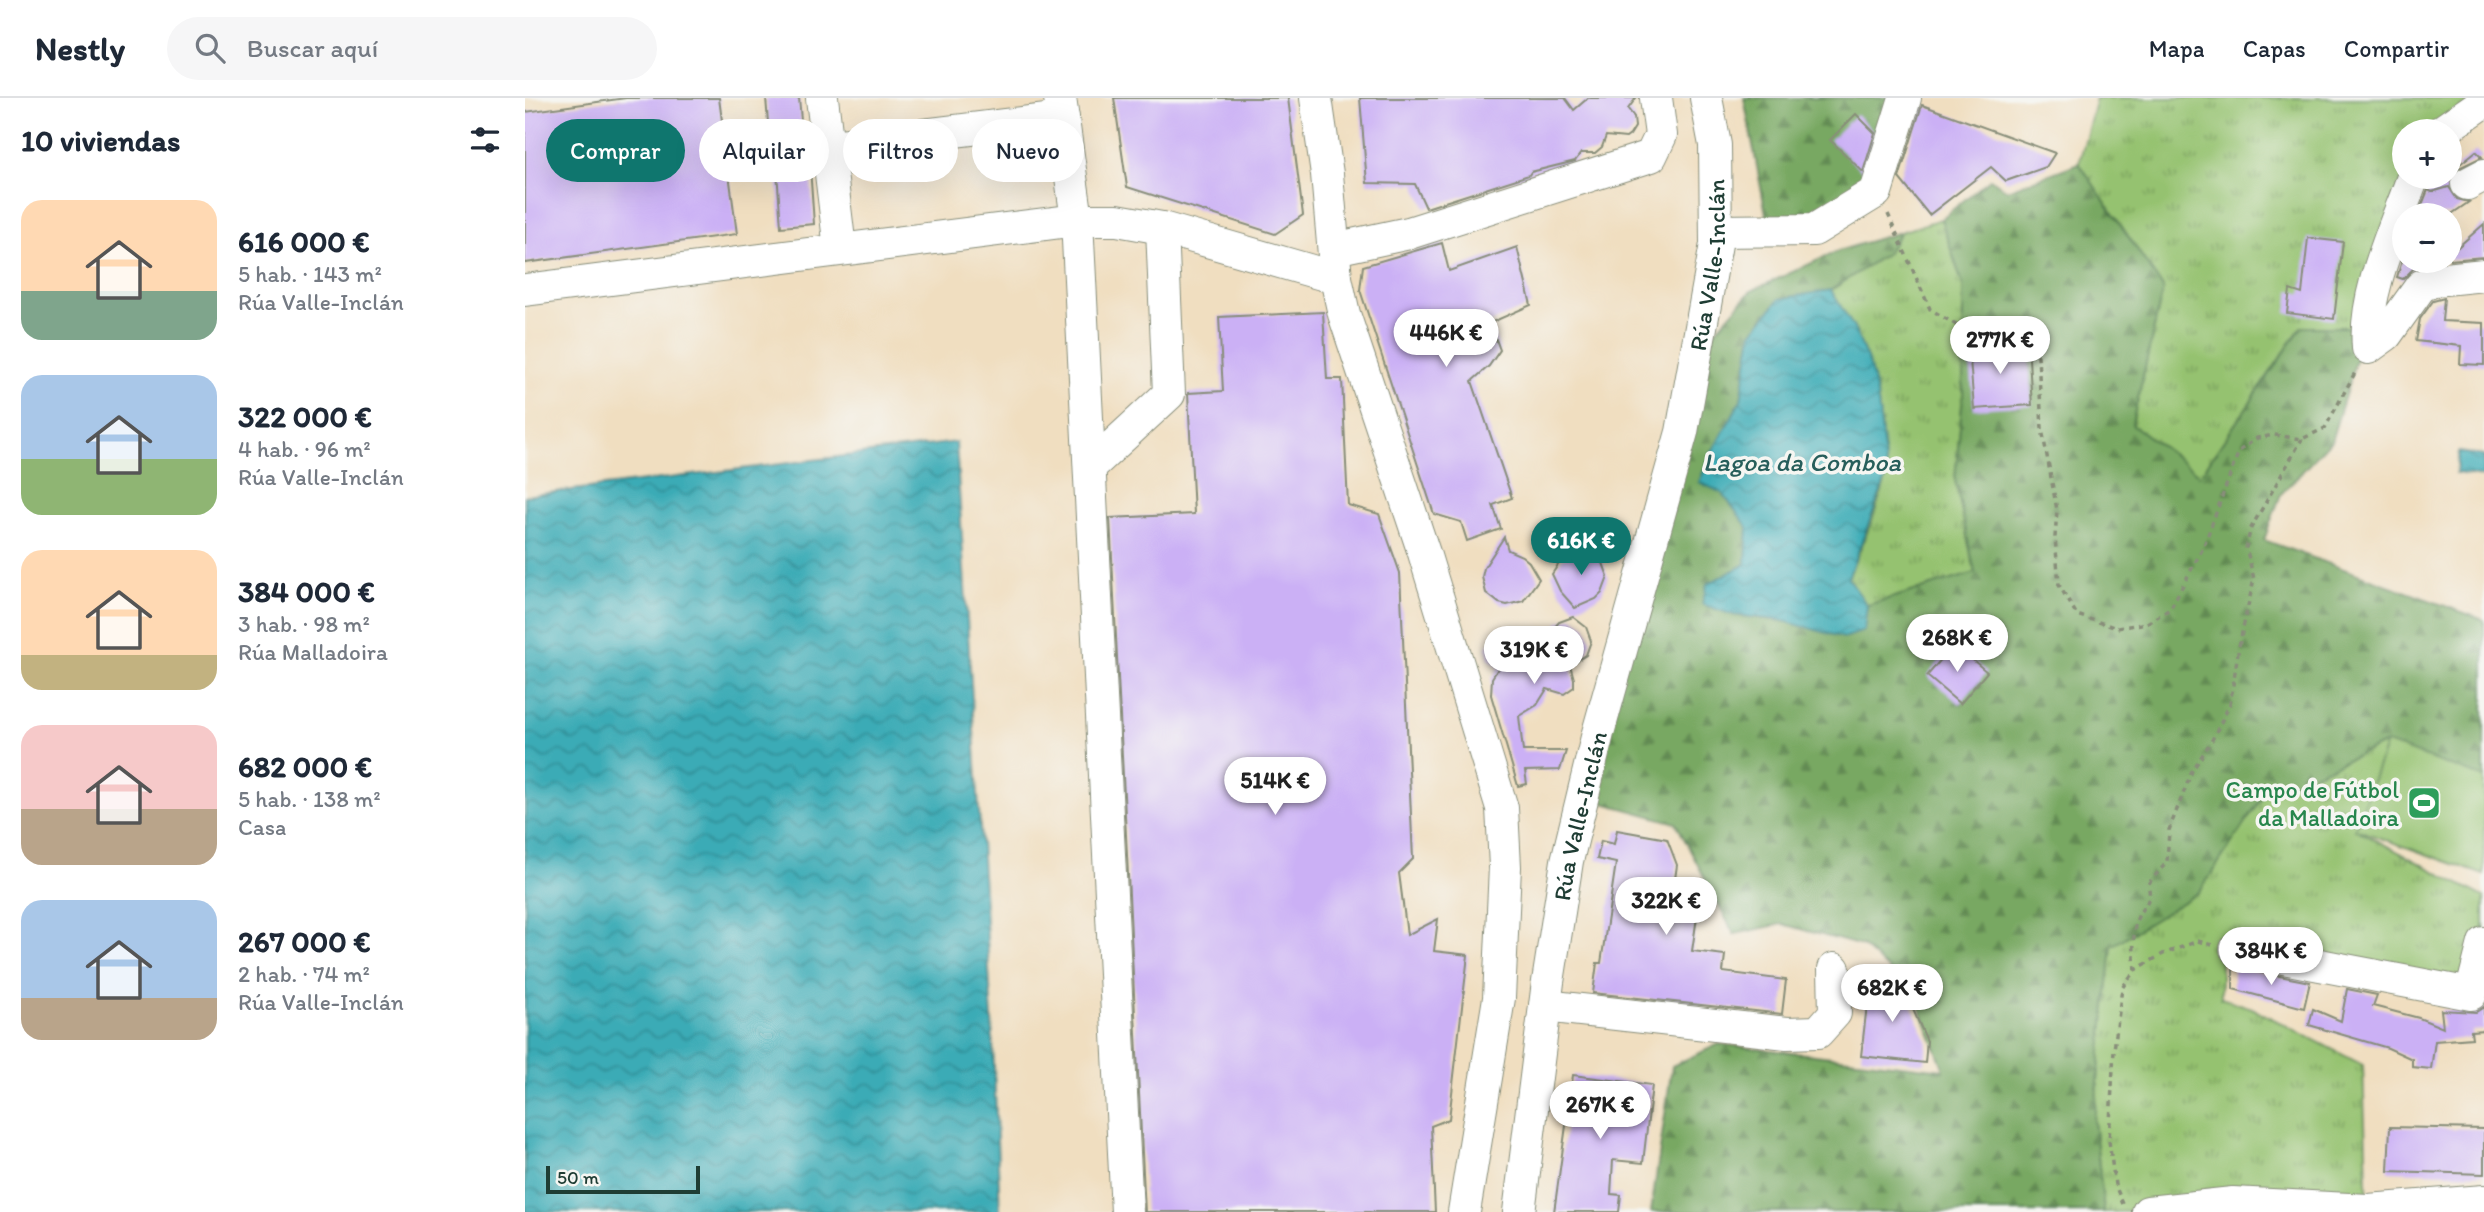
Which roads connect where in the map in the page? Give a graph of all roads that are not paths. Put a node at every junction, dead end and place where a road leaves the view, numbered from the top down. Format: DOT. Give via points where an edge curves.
graph roads {
  1 [pos="822,98"];
  2 [pos="1316,98"];
  3 [pos="1656,98"];
  4 [pos="1706,98"];
  5 [pos="1905,98"];
  6 [pos="2484,102"];
  7 [pos="1062,108"];
  8 [pos="825,119"];
  9 [pos="2459,119"];
  10 [pos="829,146"];
  11 [pos="829,155"];
  12 [pos="2409,189"];
  13 [pos="1077,220"];
  14 [pos="1162,228"];
  15 [pos="1716,231"];
  16 [pos="840,249"];
  17 [pos="1335,264"];
  18 [pos="2484,275"];
  19 [pos="525,290"];
  20 [pos="1090,467"];
  21 [pos="2484,943"];
  22 [pos="2236,949"];
  23 [pos="1834,969"];
  24 [pos="1545,1006"];
  25 [pos="2484,1201"];
  26 [pos="2137,1210"];
  27 [pos="2311,1210"];
  28 [pos="1127,1212"];
  29 [pos="1464,1212"];
  30 [pos="1520,1212"];
  1 -- 8 [label="street"];
  2 -- 17 [label="street"];
  3 -- 17 [label="street" via="1661,135 1651,156 1367,244"];
  4 -- 15 [label="street, Rúa Valle-Inclán" via="1715,145"];
  5 -- 15 [label="street" via="1876,192 1814,230"];
  6 -- 9 [label="street"];
  7 -- 10 [label="street"];
  7 -- 13 [label="street"];
  11 -- 16 [label="street"];
  12 -- 18 [label="street" via="2379,274 2366,327 2368,348 2386,335 2421,286 2435,280"];
  13 -- 14 [label="street" via="1117,220"];
  13 -- 16 [label="street"];
  13 -- 20 [label="street"];
  14 -- 17 [label="street"];
  14 -- 20 [label="street" via="1169,394"];
  15 -- 24 [label="street, Rúa Valle-Inclán" via="1682,432 1588,772 1567,861"];
  16 -- 19 [label="street"];
  17 -- 29 [label="street" via="1344,314 1502,808 1505,867 1499,998"];
  20 -- 28 [label="street"];
  21 -- 22 [label="street" via="2471,994"];
  23 -- 24 [label="street" via="1835,1013 1818,1032 1787,1033"];
  24 -- 30 [label="street, Rúa Valle-Inclán"];
  25 -- 27 [label="street"];
  26 -- 27 [label="street" via="2233,1203"];
}
